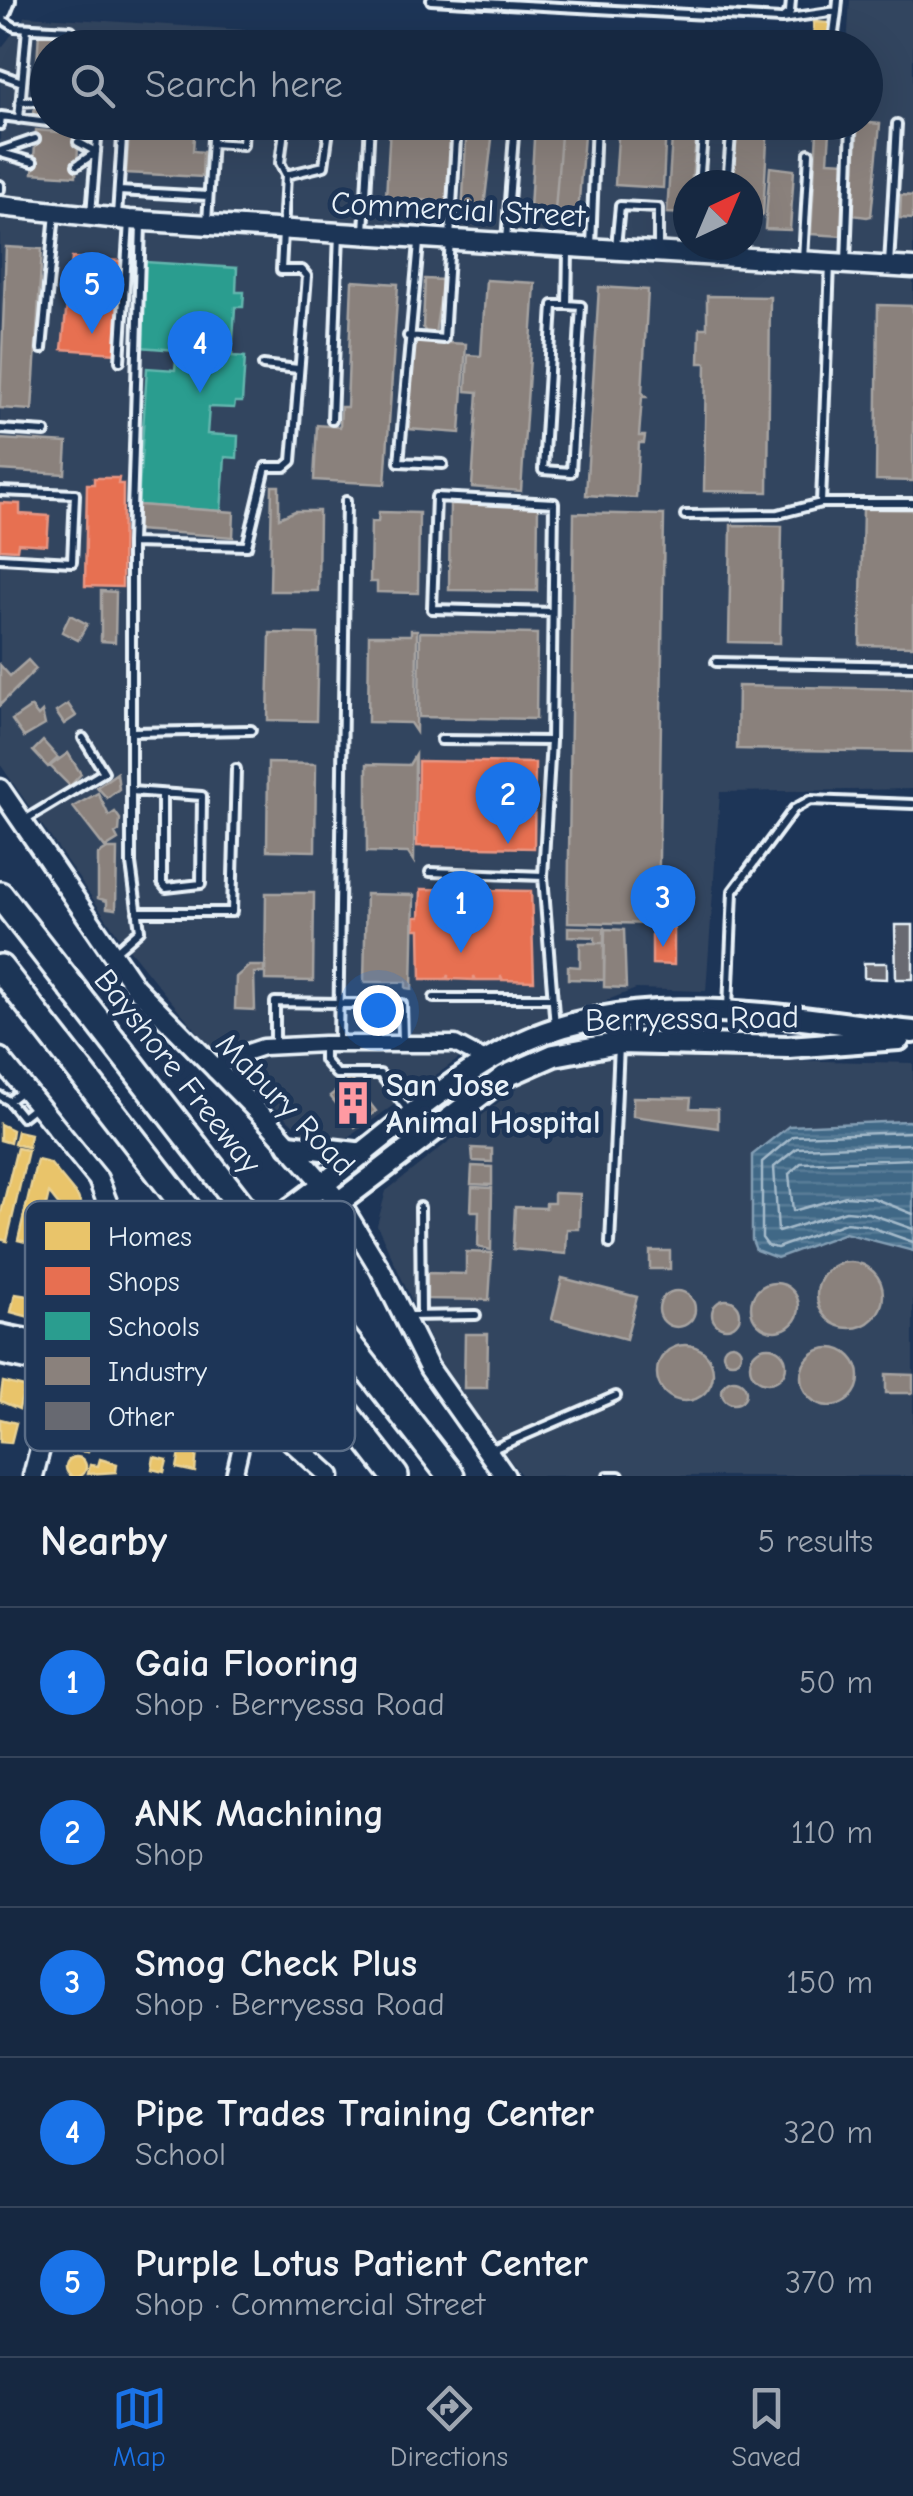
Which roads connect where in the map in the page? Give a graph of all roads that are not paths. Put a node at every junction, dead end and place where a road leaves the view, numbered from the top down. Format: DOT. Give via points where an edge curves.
graph roads {
  1 [pos="4,0"];
  2 [pos="431,0"];
  3 [pos="791,0"];
  4 [pos="838,0"];
  5 [pos="0,10"];
  6 [pos="838,11"];
  7 [pos="0,18"];
  8 [pos="781,20"];
  9 [pos="27,28"];
  10 [pos="71,30"];
  11 [pos="835,30"];
  12 [pos="26,42"];
  13 [pos="30,42"];
  14 [pos="24,56"];
  15 [pos="30,57"];
  16 [pos="0,74"];
  17 [pos="30,77"];
  18 [pos="22,81"];
  19 [pos="30,84"];
  20 [pos="30,101"];
  21 [pos="20,102"];
  22 [pos="18,119"];
  23 [pos="30,120"];
  24 [pos="897,124"];
  25 [pos="0,125"];
  26 [pos="32,140"];
  27 [pos="97,140"];
  28 [pos="122,140"];
  29 [pos="212,140"];
  30 [pos="243,140"];
  31 [pos="283,140"];
  32 [pos="328,140"];
  33 [pos="369,140"];
  34 [pos="457,140"];
  35 [pos="514,140"];
  36 [pos="595,140"];
  37 [pos="702,140"];
  38 [pos="731,140"];
  39 [pos="850,140"];
  40 [pos="78,142"];
  41 [pos="212,143"];
  42 [pos="0,152"];
  43 [pos="96,152"];
  44 [pos="810,153"];
  45 [pos="34,162"];
  46 [pos="76,165"];
  47 [pos="699,170"];
  48 [pos="728,170"];
  49 [pos="286,175"];
  50 [pos="119,190"];
  51 [pos="208,196"];
  52 [pos="0,206"];
  53 [pos="55,212"];
  54 [pos="91,215"];
  55 [pos="129,219"];
  56 [pos="206,224"];
  57 [pos="285,228"];
  58 [pos="338,232"];
  59 [pos="364,234"];
  60 [pos="419,236"];
  61 [pos="454,239"];
  62 [pos="506,242"];
  63 [pos="568,245"];
  64 [pos="591,246"];
  65 [pos="616,248"];
  66 [pos="673,251"];
  67 [pos="658,252"];
  68 [pos="763,255"];
  69 [pos="803,260"];
  70 [pos="838,263"];
  71 [pos="888,266"];
  72 [pos="913,268"];
  73 [pos="567,306"];
  74 [pos="408,336"];
  75 [pos="42,349"];
  76 [pos="120,361"];
  77 [pos="262,365"];
  78 [pos="298,369"];
  79 [pos="332,420"];
  80 [pos="0,428"];
  81 [pos="46,432"];
  82 [pos="443,464"];
  83 [pos="0,491"];
  84 [pos="346,501"];
  85 [pos="821,503"];
  86 [pos="913,503"];
  87 [pos="685,515"];
  88 [pos="131,543"];
  89 [pos="0,558"];
  90 [pos="552,612"];
  91 [pos="716,662"];
  92 [pos="913,666"];
  93 [pos="250,730"];
  94 [pos="131,732"];
  95 [pos="83,738"];
  96 [pos="441,740"];
  97 [pos="551,741"];
  98 [pos="236,768"];
  99 [pos="0,789"];
  100 [pos="131,791"];
  101 [pos="162,794"];
  102 [pos="913,804"];
  103 [pos="22,822"];
  104 [pos="430,872"];
  105 [pos="543,876"];
  106 [pos="1,891"];
  107 [pos="138,912"];
  108 [pos="109,955"];
  109 [pos="0,968"];
  110 [pos="434,998"];
  111 [pos="552,998"];
  112 [pos="339,1002"];
  113 [pos="727,1013"];
  114 [pos="556,1030"];
  115 [pos="913,1036"];
  116 [pos="331,1044"];
  117 [pos="618,1044"];
  118 [pos="403,1045"];
  119 [pos="275,1046"];
  120 [pos="0,1058"];
  121 [pos="487,1061"];
  122 [pos="214,1071"];
  123 [pos="26,1087"];
  124 [pos="0,1096"];
  125 [pos="9,1101"];
  126 [pos="39,1103"];
  127 [pos="413,1116"];
  128 [pos="289,1145"];
  129 [pos="364,1154"];
  130 [pos="324,1184"];
  131 [pos="107,1201"];
  132 [pos="181,1201"];
  133 [pos="239,1201"];
  134 [pos="301,1201"];
  135 [pos="338,1201"];
  136 [pos="343,1201"];
  137 [pos="420,1207"];
  138 [pos="355,1227"];
  139 [pos="610,1244"];
  140 [pos="476,1315"];
  141 [pos="412,1316"];
  142 [pos="0,1335"];
  143 [pos="25,1341"];
  144 [pos="355,1351"];
  145 [pos="0,1353"];
  146 [pos="25,1359"];
  147 [pos="616,1396"];
  148 [pos="355,1425"];
  149 [pos="39,1451"];
  150 [pos="240,1451"];
  151 [pos="302,1451"];
  152 [pos="487,1452"];
  153 [pos="33,1476"];
  154 [pos="234,1476"];
  155 [pos="330,1476"];
  156 [pos="395,1476"];
  157 [pos="451,1476"];
  158 [pos="505,1476"];
  159 [pos="608,1476"];
  160 [pos="620,1476"];
  1 -- 5 [label="main road"];
  2 -- 8 [label="lane"];
  3 -- 8 [label="lane"];
  4 -- 6 [label="lane"];
  6 -- 8 [label="lane"];
  6 -- 11 [label="lane"];
  7 -- 9 [label="lane"];
  9 -- 10 [label="lane"];
  9 -- 12 [label="lane"];
  12 -- 13 [label="lane"];
  12 -- 14 [label="lane"];
  14 -- 15 [label="lane"];
  14 -- 18 [label="lane"];
  16 -- 18 [label="lane"];
  17 -- 18 [label="lane"];
  18 -- 19 [label="lane"];
  18 -- 21 [label="lane"];
  20 -- 21 [label="lane"];
  21 -- 22 [label="lane"];
  22 -- 23 [label="lane"];
  22 -- 25 [label="lane" via="0,116"];
  24 -- 71 [label="lane"];
  26 -- 42 [label="lane"];
  27 -- 43 [label="lane"];
  28 -- 50 [label="lane"];
  29 -- 41 [label="lane"];
  30 -- 41 [label="lane"];
  31 -- 49 [label="lane"];
  32 -- 49 [label="lane" via="324,166"];
  33 -- 59 [label="lane"];
  34 -- 61 [label="lane"];
  35 -- 62 [label="lane"];
  36 -- 64 [label="lane"];
  37 -- 47 [label="lane"];
  38 -- 48 [label="lane"];
  39 -- 70 [label="lane"];
  40 -- 43 [label="lane"];
  41 -- 51 [label="lane"];
  42 -- 45 [label="lane"];
  43 -- 46 [label="lane"];
  43 -- 54 [label="lane"];
  44 -- 69 [label="lane"];
  49 -- 57 [label="lane"];
  50 -- 51 [label="lane"];
  50 -- 55 [label="lane"];
  51 -- 56 [label="lane"];
  52 -- 53 [label="street, Commercial Street"];
  53 -- 54 [label="street, Commercial Street"];
  53 -- 75 [label="lane"];
  54 -- 55 [label="street, Commercial Street"];
  55 -- 56 [label="street, Commercial Street"];
  55 -- 76 [label="lane"];
  55 -- 88 [label="lane"];
  56 -- 57 [label="street, Commercial Street"];
  57 -- 58 [label="street, Commercial Street"];
  57 -- 78 [label="lane" via="282,270 306,276"];
  58 -- 59 [label="street, Commercial Street"];
  58 -- 79 [label="lane"];
  59 -- 60 [label="street, Commercial Street"];
  60 -- 61 [label="street, Commercial Street"];
  60 -- 74 [label="lane"];
  61 -- 62 [label="street, Commercial Street"];
  61 -- 74 [label="lane" via="444,339"];
  62 -- 63 [label="street, Commercial Street"];
  63 -- 64 [label="street, Commercial Street"];
  63 -- 73 [label="lane"];
  64 -- 65 [label="street, Commercial Street"];
  65 -- 67 [label="street, Commercial Street"];
  65 -- 67 [label="lane" via="620,206 658,208"];
  66 -- 67 [label="street, Commercial Street"];
  68 -- 69 [label="street, Commercial Street"];
  69 -- 70 [label="street, Commercial Street"];
  70 -- 71 [label="street, Commercial Street"];
  70 -- 85 [label="lane"];
  71 -- 72 [label="street, Commercial Street"];
  73 -- 73 [label="lane" via="553,305 543,470 571,472 582,306"];
  74 -- 82 [label="lane" via="399,462"];
  77 -- 78 [label="lane"];
  78 -- 88 [label="lane" via="292,461 266,467 247,546"];
  80 -- 81 [label="lane"];
  83 -- 89 [label="lane" via="75,494 72,562"];
  84 -- 112 [label="lane"];
  85 -- 86 [label="lane"];
  85 -- 87 [label="lane" via="778,514"];
  88 -- 94 [label="lane"];
  90 -- 90 [label="lane" via="432,608 436,497 554,503"];
  90 -- 97 [label="lane"];
  91 -- 92 [label="lane"];
  93 -- 94 [label="lane"];
  94 -- 100 [label="lane"];
  95 -- 103 [label="lane" via="104,772"];
  96 -- 97 [label="lane"];
  97 -- 105 [label="lane"];
  98 -- 107 [label="lane" via="232,912"];
  99 -- 103 [label="street, Mabury Road"];
  100 -- 101 [label="lane"];
  100 -- 107 [label="lane"];
  101 -- 101 [label="lane" via="202,796 201,884 162,883"];
  102 -- 113 [label="lane" via="810,800 794,808 732,892"];
  103 -- 108 [label="street, Mabury Road"];
  104 -- 105 [label="lane"];
  105 -- 111 [label="lane"];
  106 -- 133 [label="highway, Bayshore Freeway"];
  107 -- 108 [label="lane" via="140,930"];
  108 -- 122 [label="street, Mabury Road"];
  109 -- 132 [label="highway"];
  110 -- 111 [label="lane"];
  111 -- 114 [label="lane"];
  112 -- 116 [label="lane"];
  112 -- 118 [label="lane" via="402,1004"];
  112 -- 119 [label="lane" via="276,1002"];
  113 -- 114 [label="main road, Berryessa Road" via="626,1014"];
  113 -- 115 [label="main road, Berryessa Road"];
  114 -- 121 [label="main road, Berryessa Road"];
  115 -- 117 [label="main road, Berryessa Road" via="788,1047"];
  116 -- 118 [label="street"];
  116 -- 119 [label="street"];
  116 -- 127 [label="lane" via="324,1060 336,1074 380,1074"];
  117 -- 136 [label="main road, Berryessa Road" via="554,1055 504,1077"];
  117 -- 139 [label="lane"];
  118 -- 121 [label="street" via="455,1044"];
  119 -- 122 [label="street" via="227,1059"];
  120 -- 123 [label="street"];
  121 -- 127 [label="main road, Berryessa Road"];
  122 -- 128 [label="street, Mabury Road"];
  123 -- 125 [label="lane"];
  123 -- 126 [label="street"];
  124 -- 125 [label="lane"];
  125 -- 126 [label="lane" via="22,1117"];
  126 -- 131 [label="street" via="98,1179"];
  127 -- 129 [label="main road, Berryessa Road"];
  128 -- 129 [label="main road"];
  128 -- 130 [label="street, Mabury Road"];
  129 -- 130 [label="main road, Berryessa Road"];
  130 -- 134 [label="main road, Berryessa Road, bridge"];
  130 -- 135 [label="street, Mabury Road"];
  137 -- 141 [label="lane"];
  138 -- 141 [label="street, Mabury Road"];
  140 -- 141 [label="lane"];
  141 -- 152 [label="street, Mabury Road" via="429,1368"];
  142 -- 143 [label="main road, Berryessa Road"];
  144 -- 157 [label="highway, Bayshore Freeway"];
  145 -- 146 [label="main road, Berryessa Road"];
  147 -- 152 [label="lane"];
  148 -- 156 [label="highway"];
  149 -- 153 [label="street"];
  150 -- 154 [label="street"];
  151 -- 155 [label="street"];
  152 -- 158 [label="street, Mabury Road"];
  159 -- 160 [label="lane"];
}
